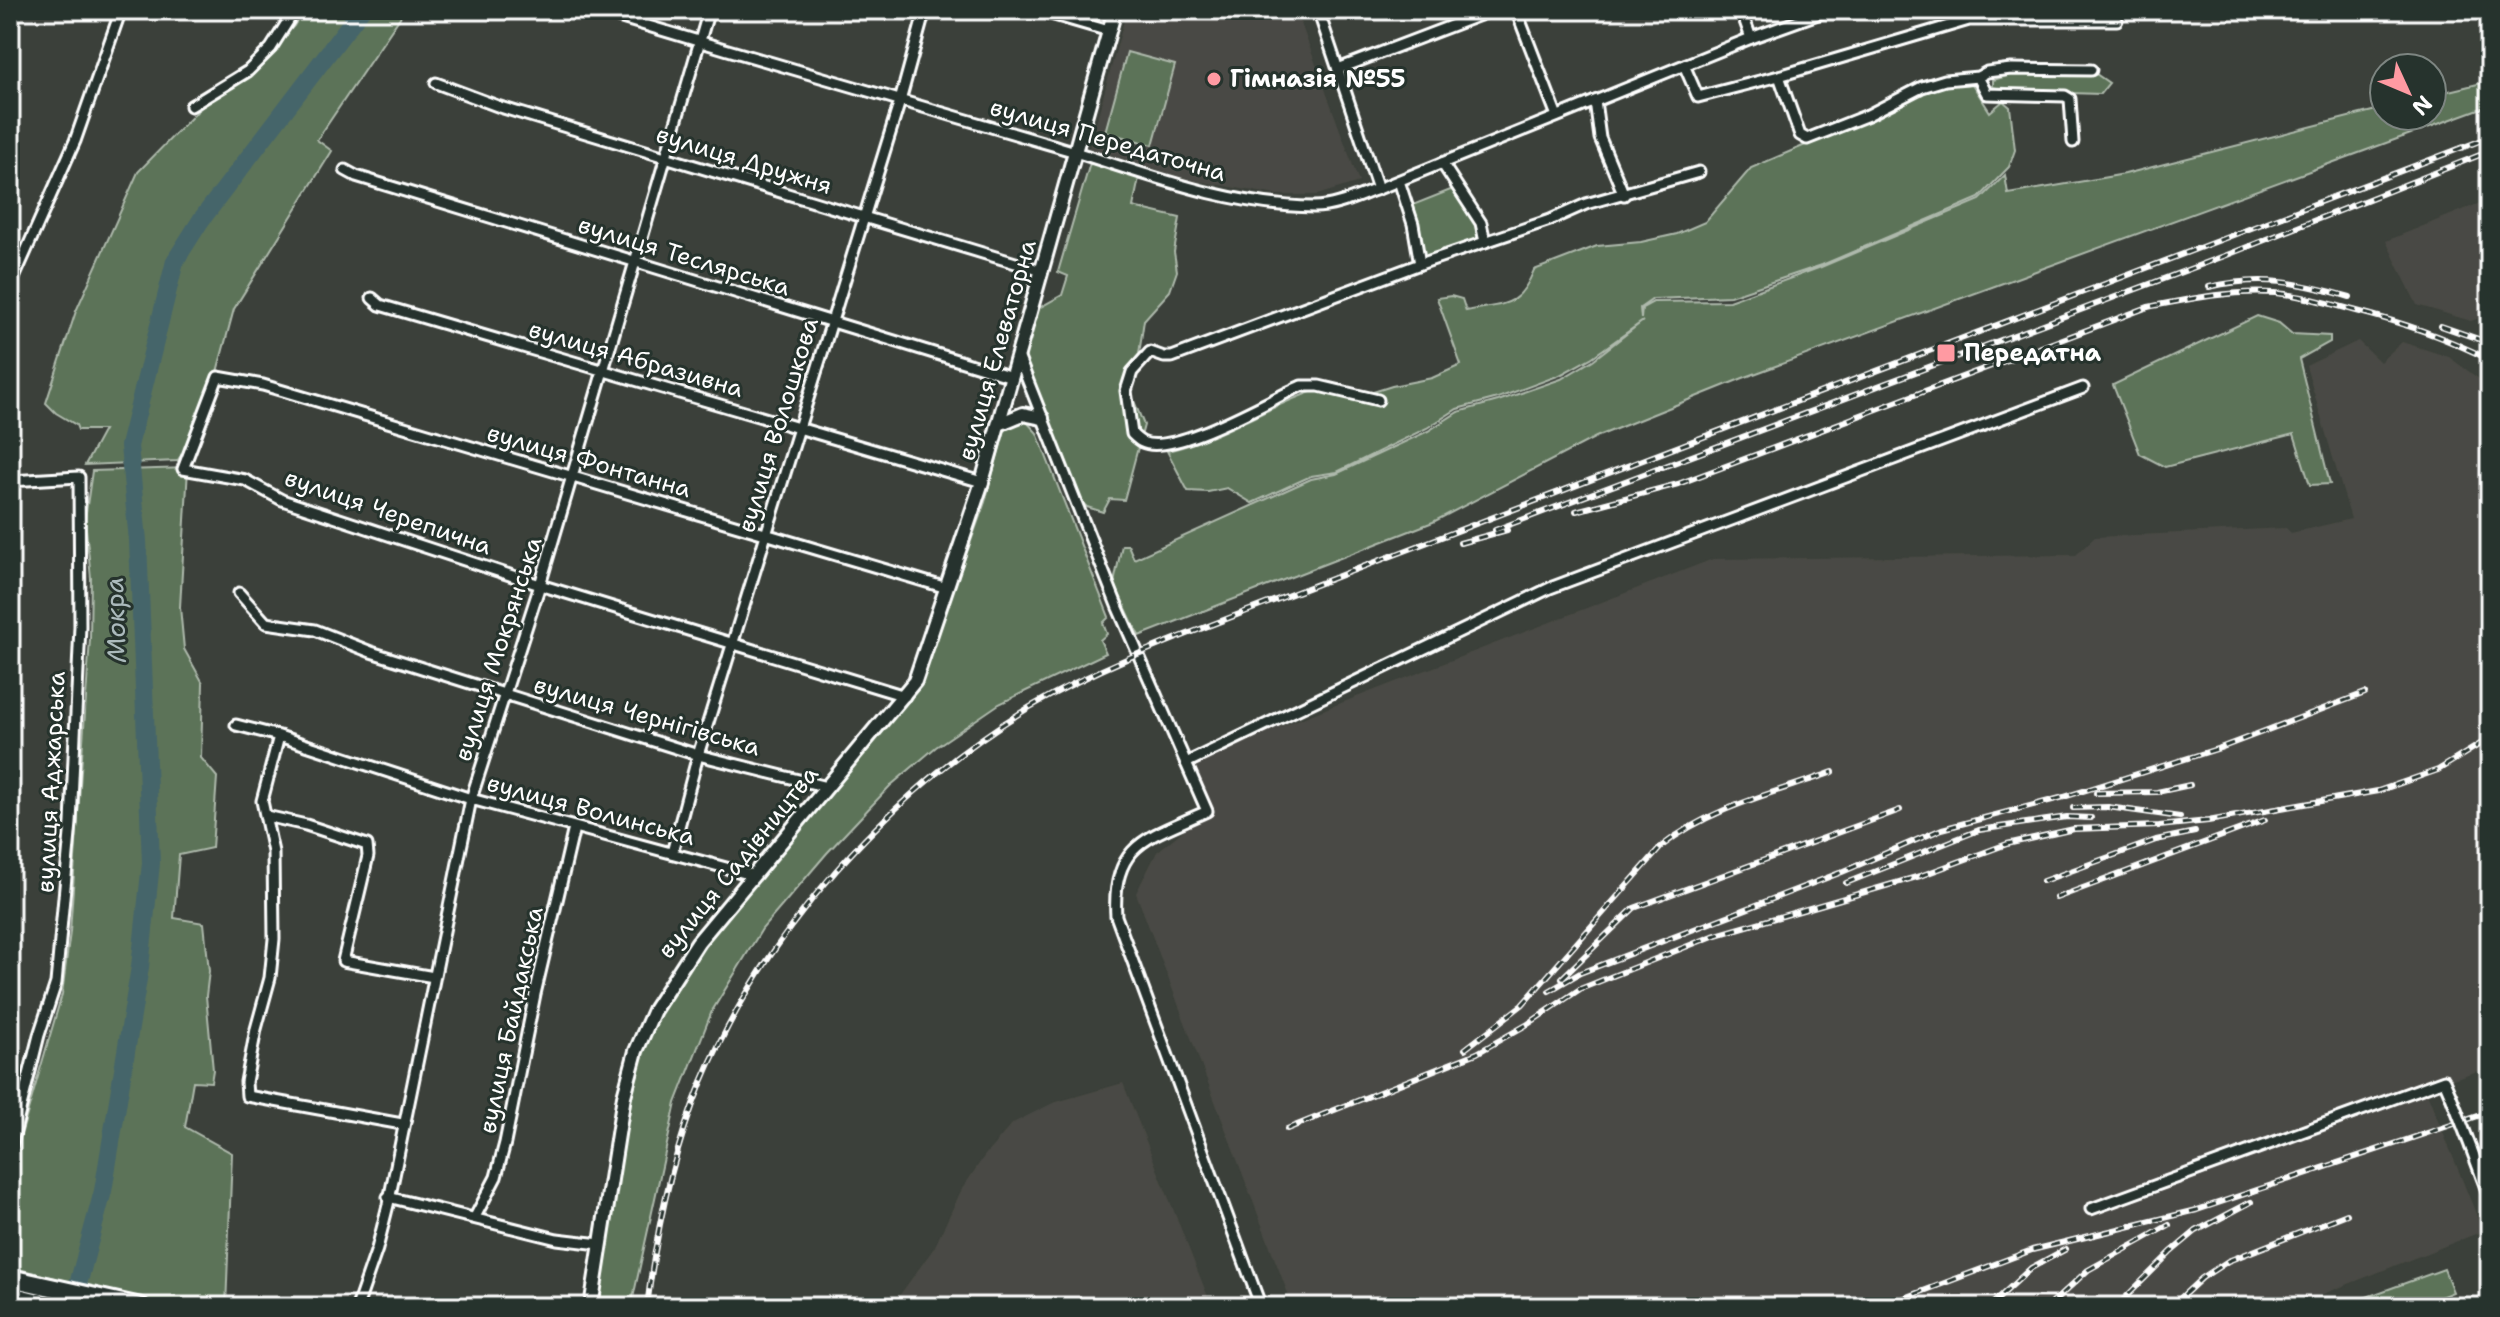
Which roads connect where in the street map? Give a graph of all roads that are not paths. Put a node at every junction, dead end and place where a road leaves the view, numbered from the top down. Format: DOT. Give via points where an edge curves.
graph roads {
  1 [pos="121,10"];
  2 [pos="295,10"];
  3 [pos="595,10"];
  4 [pos="709,10"];
  5 [pos="925,10"];
  6 [pos="1037,10"];
  7 [pos="1115,10"];
  8 [pos="1318,10"];
  9 [pos="1493,10"];
  10 [pos="1516,10"];
  11 [pos="1741,10"];
  12 [pos="1829,10"];
  13 [pos="2117,20"];
  14 [pos="1109,31"];
  15 [pos="1751,38"];
  16 [pos="699,42"];
  17 [pos="1684,65"];
  18 [pos="1338,69"];
  19 [pos="2091,70"];
  20 [pos="1779,76"];
  21 [pos="1978,77"];
  22 [pos="436,83"];
  23 [pos="900,101"];
  24 [pos="1595,101"];
  25 [pos="191,106"];
  26 [pos="1557,116"];
  27 [pos="2073,142"];
  28 [pos="1075,152"];
  29 [pos="667,158"];
  30 [pos="1442,163"];
  31 [pos="345,170"];
  32 [pos="1699,172"];
  33 [pos="1399,181"];
  34 [pos="1378,189"];
  35 [pos="1624,195"];
  36 [pos="863,217"];
  37 [pos="1485,242"];
  38 [pos="634,263"];
  39 [pos="1420,264"];
  40 [pos="1042,271"];
  41 [pos="10,287"];
  42 [pos="372,298"];
  43 [pos="831,321"];
  44 [pos="1018,356"];
  45 [pos="604,370"];
  46 [pos="218,377"];
  47 [pos="1012,377"];
  48 [pos="2083,388"];
  49 [pos="1378,400"];
  50 [pos="1042,418"];
  51 [pos="999,424"];
  52 [pos="799,428"];
  53 [pos="573,477"];
  54 [pos="10,481"];
  55 [pos="982,482"];
  56 [pos="767,534"];
  57 [pos="540,585"];
  58 [pos="947,588"];
  59 [pos="239,593"];
  60 [pos="734,643"];
  61 [pos="505,694"];
  62 [pos="905,696"];
  63 [pos="236,725"];
  64 [pos="279,736"];
  65 [pos="698,755"];
  66 [pos="1186,763"];
  67 [pos="827,787"];
  68 [pos="471,799"];
  69 [pos="266,816"];
  70 [pos="574,828"];
  71 [pos="672,853"];
  72 [pos="752,875"];
  73 [pos="434,977"];
  74 [pos="402,1124"];
  75 [pos="10,1151"];
  76 [pos="388,1197"];
  77 [pos="2490,1199"];
  78 [pos="2091,1209"];
  79 [pos="475,1217"];
  80 [pos="600,1244"];
  81 [pos="18,1279"];
  82 [pos="16,1297"];
  83 [pos="139,1306"];
  84 [pos="59,1307"];
  85 [pos="357,1307"];
  86 [pos="591,1307"];
  87 [pos="1261,1307"];
  1 -- 41 [label="street" via="75,141"];
  2 -- 25 [label="street" via="271,48 248,71"];
  3 -- 16 [label="street, вулиця Передаточна"];
  4 -- 16 [label="street, вулиця Мокрянська"];
  5 -- 23 [label="street, вулиця Волошкова"];
  6 -- 14 [label="street"];
  7 -- 14 [label="street, вулиця Елеваторна"];
  8 -- 18 [label="street"];
  9 -- 18 [label="street"];
  10 -- 26 [label="street"];
  11 -- 15 [label="street"];
  12 -- 15 [label="street, вулиця Передаточна"];
  13 -- 20 [label="street" via="1969,20"];
  14 -- 28 [label="street, вулиця Елеваторна"];
  15 -- 17 [label="street, вулиця Передаточна"];
  16 -- 23 [label="street, вулиця Передаточна"];
  16 -- 29 [label="street, вулиця Мокрянська"];
  17 -- 20 [label="street" via="1698,97"];
  17 -- 24 [label="street, вулиця Передаточна"];
  18 -- 34 [label="street"];
  19 -- 21 [label="street" via="2011,69"];
  20 -- 21 [label="street" via="1800,135 1807,139 1922,87"];
  21 -- 27 [label="street" via="1987,94 2070,99"];
  22 -- 29 [label="street, вулиця Дружня"];
  23 -- 28 [label="street, вулиця Передаточна"];
  23 -- 36 [label="street, вулиця Волошкова"];
  24 -- 26 [label="street, вулиця Передаточна"];
  24 -- 35 [label="street" via="1600,138"];
  26 -- 30 [label="street, вулиця Передаточна"];
  28 -- 34 [label="street, вулиця Передаточна" via="1197,191 1279,205 1318,207"];
  28 -- 40 [label="street, вулиця Елеваторна"];
  29 -- 36 [label="street, вулиця Дружня"];
  29 -- 38 [label="street, вулиця Мокрянська"];
  30 -- 33 [label="street, вулиця Передаточна"];
  30 -- 37 [label="street" via="1481,223"];
  31 -- 38 [label="street, вулиця Теслярська"];
  32 -- 35 [label="street"];
  33 -- 34 [label="street, вулиця Передаточна"];
  33 -- 39 [label="street"];
  35 -- 37 [label="street"];
  36 -- 40 [label="street, вулиця Дружня"];
  36 -- 43 [label="street, вулиця Волошкова"];
  37 -- 39 [label="street"];
  38 -- 43 [label="street, вулиця Теслярська"];
  38 -- 45 [label="street, вулиця Мокрянська"];
  39 -- 49 [label="street" via="1172,357 1150,352 1132,372 1126,391 1132,434 1155,444 1200,435 1301,386"];
  40 -- 44 [label="street, вулиця Елеваторна"];
  42 -- 45 [label="street, вулиця Абразивна" via="380,305"];
  43 -- 47 [label="street, вулиця Теслярська"];
  43 -- 52 [label="street, вулиця Волошкова"];
  44 -- 47 [label="street, вулиця Елеваторна"];
  44 -- 50 [label="street"];
  45 -- 52 [label="street, вулиця Абразивна"];
  45 -- 53 [label="street, вулиця Мокрянська"];
  46 -- 53 [label="street, вулиця Фонтанна" via="263,385"];
  46 -- 57 [label="street, вулиця Черепична" via="183,469 245,480 282,500"];
  47 -- 51 [label="street, вулиця Елеваторна"];
  48 -- 66 [label="street" via="1550,588"];
  50 -- 51 [label="street" via="1023,414"];
  50 -- 66 [label="street"];
  51 -- 55 [label="street, вулиця Елеваторна"];
  52 -- 55 [label="street, вулиця Абразивна"];
  52 -- 56 [label="street, вулиця Волошкова"];
  53 -- 56 [label="street, вулиця Фонтанна"];
  53 -- 57 [label="street, вулиця Мокрянська"];
  54 -- 75 [label="street, вулиця Аджарська" via="79,477 80,567 71,823 56,983"];
  55 -- 58 [label="street, вулиця Елеваторна"];
  56 -- 58 [label="street, вулиця Фонтанна"];
  56 -- 60 [label="street, вулиця Волошкова"];
  57 -- 60 [label="street, вулиця Черепична"];
  57 -- 61 [label="street, вулиця Мокрянська"];
  58 -- 62 [label="street, вулиця Елеваторна"];
  59 -- 61 [label="street, вулиця Чернігівська" via="266,623 315,630"];
  60 -- 62 [label="street, вулиця Черепична"];
  60 -- 65 [label="street, вулиця Волошкова"];
  61 -- 65 [label="street, вулиця Чернігівська"];
  61 -- 68 [label="street, вулиця Мокрянська"];
  62 -- 67 [label="street, вулиця Садівництва"];
  63 -- 64 [label="street, вулиця Волинська"];
  64 -- 68 [label="street, вулиця Волинська"];
  64 -- 69 [label="street" via="262,801"];
  65 -- 67 [label="street, вулиця Чернігівська"];
  65 -- 71 [label="street, вулиця Волошкова"];
  66 -- 87 [label="street" via="1207,811 1138,843 1123,862 1116,916"];
  67 -- 72 [label="street, вулиця Садівництва"];
  68 -- 70 [label="street, вулиця Волинська"];
  68 -- 73 [label="street, вулиця Мокрянська"];
  69 -- 73 [label="street" via="367,845 343,961"];
  69 -- 74 [label="street" via="273,852 274,939 247,1096"];
  70 -- 71 [label="street, вулиця Волинська"];
  70 -- 79 [label="street, вулиця Байдакська" via="505,1143 496,1177"];
  71 -- 72 [label="street, вулиця Волинська"];
  72 -- 80 [label="street, вулиця Садівництва" via="673,976 636,1051"];
  73 -- 74 [label="street, вулиця Мокрянська"];
  74 -- 76 [label="street, вулиця Мокрянська"];
  76 -- 79 [label="street"];
  76 -- 85 [label="street, вулиця Мокрянська"];
  77 -- 78 [label="street, bridge" via="2444,1080"];
  79 -- 80 [label="street" via="557,1239"];
  80 -- 86 [label="street, вулиця Садівництва"];
  81 -- 83 [label="highway"];
  82 -- 84 [label="highway"];
}
